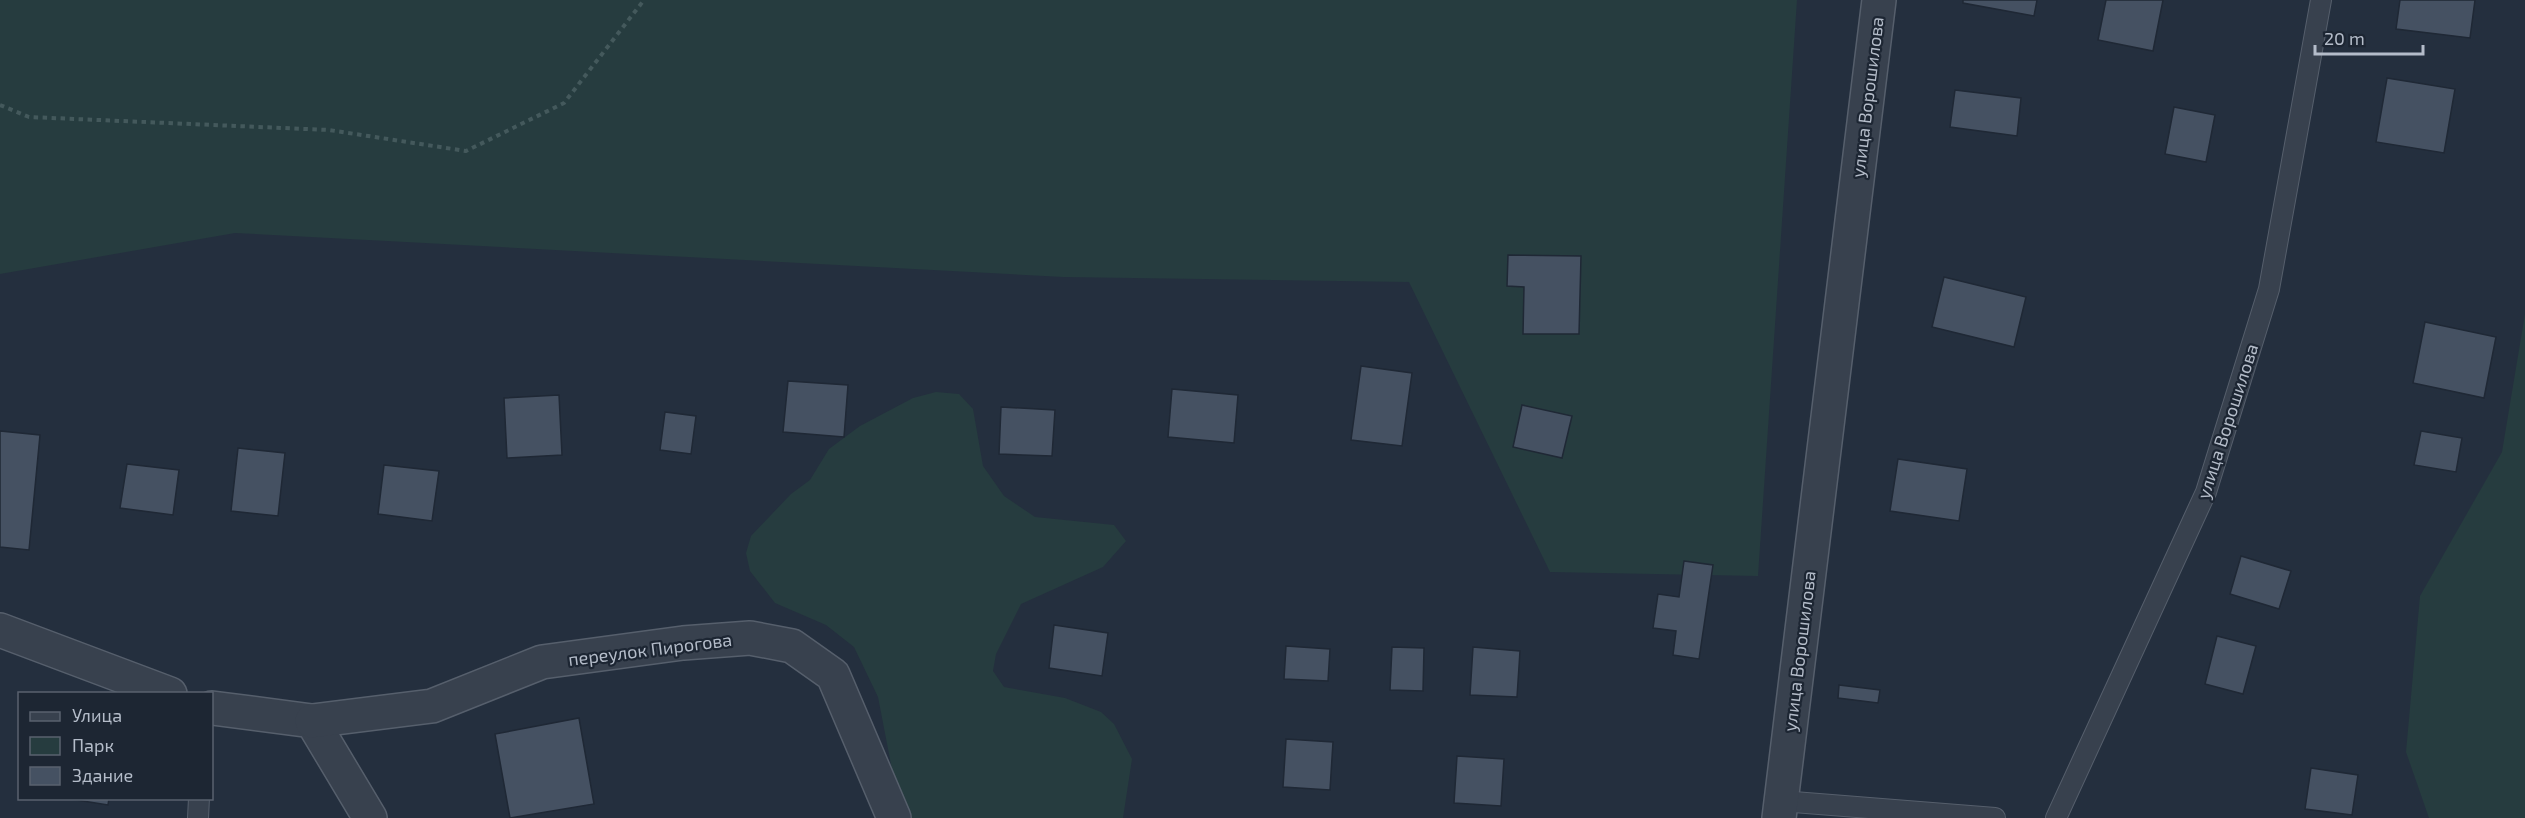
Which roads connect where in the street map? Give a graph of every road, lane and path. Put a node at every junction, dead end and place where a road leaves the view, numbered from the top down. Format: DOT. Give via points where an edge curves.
graph roads {
  1 [pos="644,0"];
  2 [pos="1879,0"];
  3 [pos="2320,0"];
  4 [pos="0,105"];
  5 [pos="0,630"];
  6 [pos="167,692"];
  7 [pos="213,708"];
  8 [pos="312,721"];
  9 [pos="199,800"];
  10 [pos="1780,809"];
  11 [pos="198,818"];
  12 [pos="370,818"];
  13 [pos="894,818"];
  14 [pos="1995,818"];
  15 [pos="2056,818"];
  1 -- 4 [label="path" via="564,103 466,151 329,130 29,117"];
  2 -- 10 [label="street, улица Ворошилова"];
  3 -- 15 [label="lane, улица Ворошилова" via="2270,289 2206,492"];
  5 -- 6 [label="street"];
  7 -- 8 [label="street, переулок Пирогова"];
  8 -- 12 [label="street"];
  8 -- 13 [label="street, переулок Пирогова" via="432,706 542,662 750,638 792,646 833,675"];
  9 -- 11 [label="lane"];
  10 -- 14 [label="lane, улица Ворошилова"];
}
